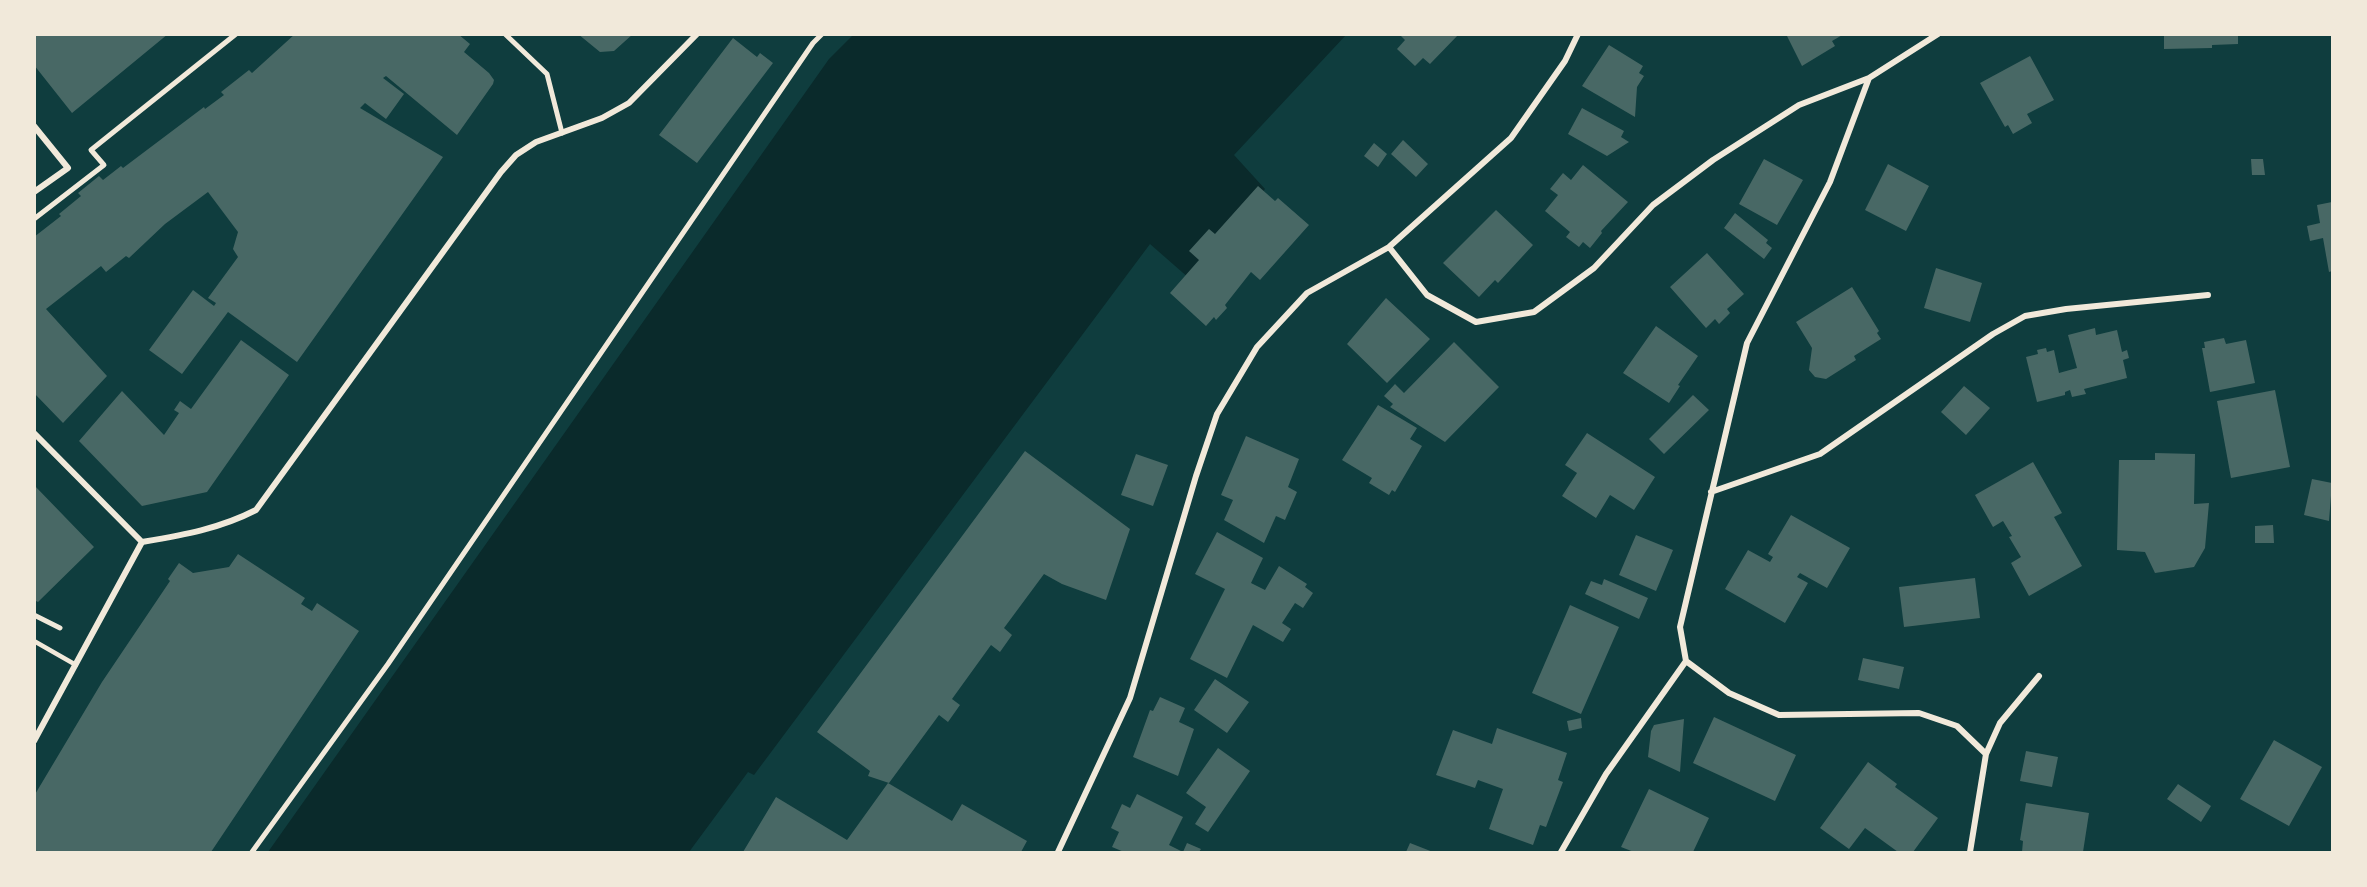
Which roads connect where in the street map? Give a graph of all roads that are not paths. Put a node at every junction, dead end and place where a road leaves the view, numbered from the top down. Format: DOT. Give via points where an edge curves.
graph roads {
  1 [pos="236,34"];
  2 [pos="506,34"];
  3 [pos="698,34"];
  4 [pos="822,34"];
  5 [pos="1578,34"];
  6 [pos="1938,34"];
  7 [pos="1869,78"];
  8 [pos="34,126"];
  9 [pos="562,133"];
  10 [pos="34,192"];
  11 [pos="34,219"];
  12 [pos="1389,247"];
  13 [pos="2208,295"];
  14 [pos="34,433"];
  15 [pos="1711,492"];
  16 [pos="142,542"];
  17 [pos="34,615"];
  18 [pos="60,628"];
  19 [pos="34,641"];
  20 [pos="1686,661"];
  21 [pos="76,665"];
  22 [pos="2038,676"];
  23 [pos="34,741"];
  24 [pos="1986,754"];
  25 [pos="252,852"];
  26 [pos="1058,852"];
  27 [pos="1561,852"];
  28 [pos="1971,852"];
  1 -- 11 [label="street" via="91,150 104,165"];
  2 -- 9 [label="street" via="547,74"];
  3 -- 9 [label="street" via="629,102 602,118"];
  4 -- 25 [label="street" via="388,664"];
  5 -- 12 [label="street" via="1565,61 1511,138"];
  6 -- 7 [label="street"];
  7 -- 12 [label="street" via="1799,105 1713,160 1653,205 1594,267 1534,312 1476,322 1427,295"];
  7 -- 15 [label="street" via="1830,182 1747,343"];
  8 -- 10 [label="street" via="68,168"];
  9 -- 16 [label="street" via="516,155 501,172 256,510 232,523 200,532"];
  12 -- 26 [label="street" via="1307,293 1257,347 1217,414 1130,698"];
  13 -- 15 [label="street" via="2025,316 1820,454"];
  14 -- 16 [label="street"];
  15 -- 20 [label="street" via="1680,627"];
  16 -- 21 [label="street"];
  17 -- 18 [label="street"];
  19 -- 21 [label="lane"];
  20 -- 24 [label="street" via="1729,693 1779,715 1919,712 1957,726"];
  20 -- 27 [label="street" via="1606,774"];
  21 -- 23 [label="street"];
  22 -- 24 [label="street" via="2000,723"];
  24 -- 28 [label="street"];
}
